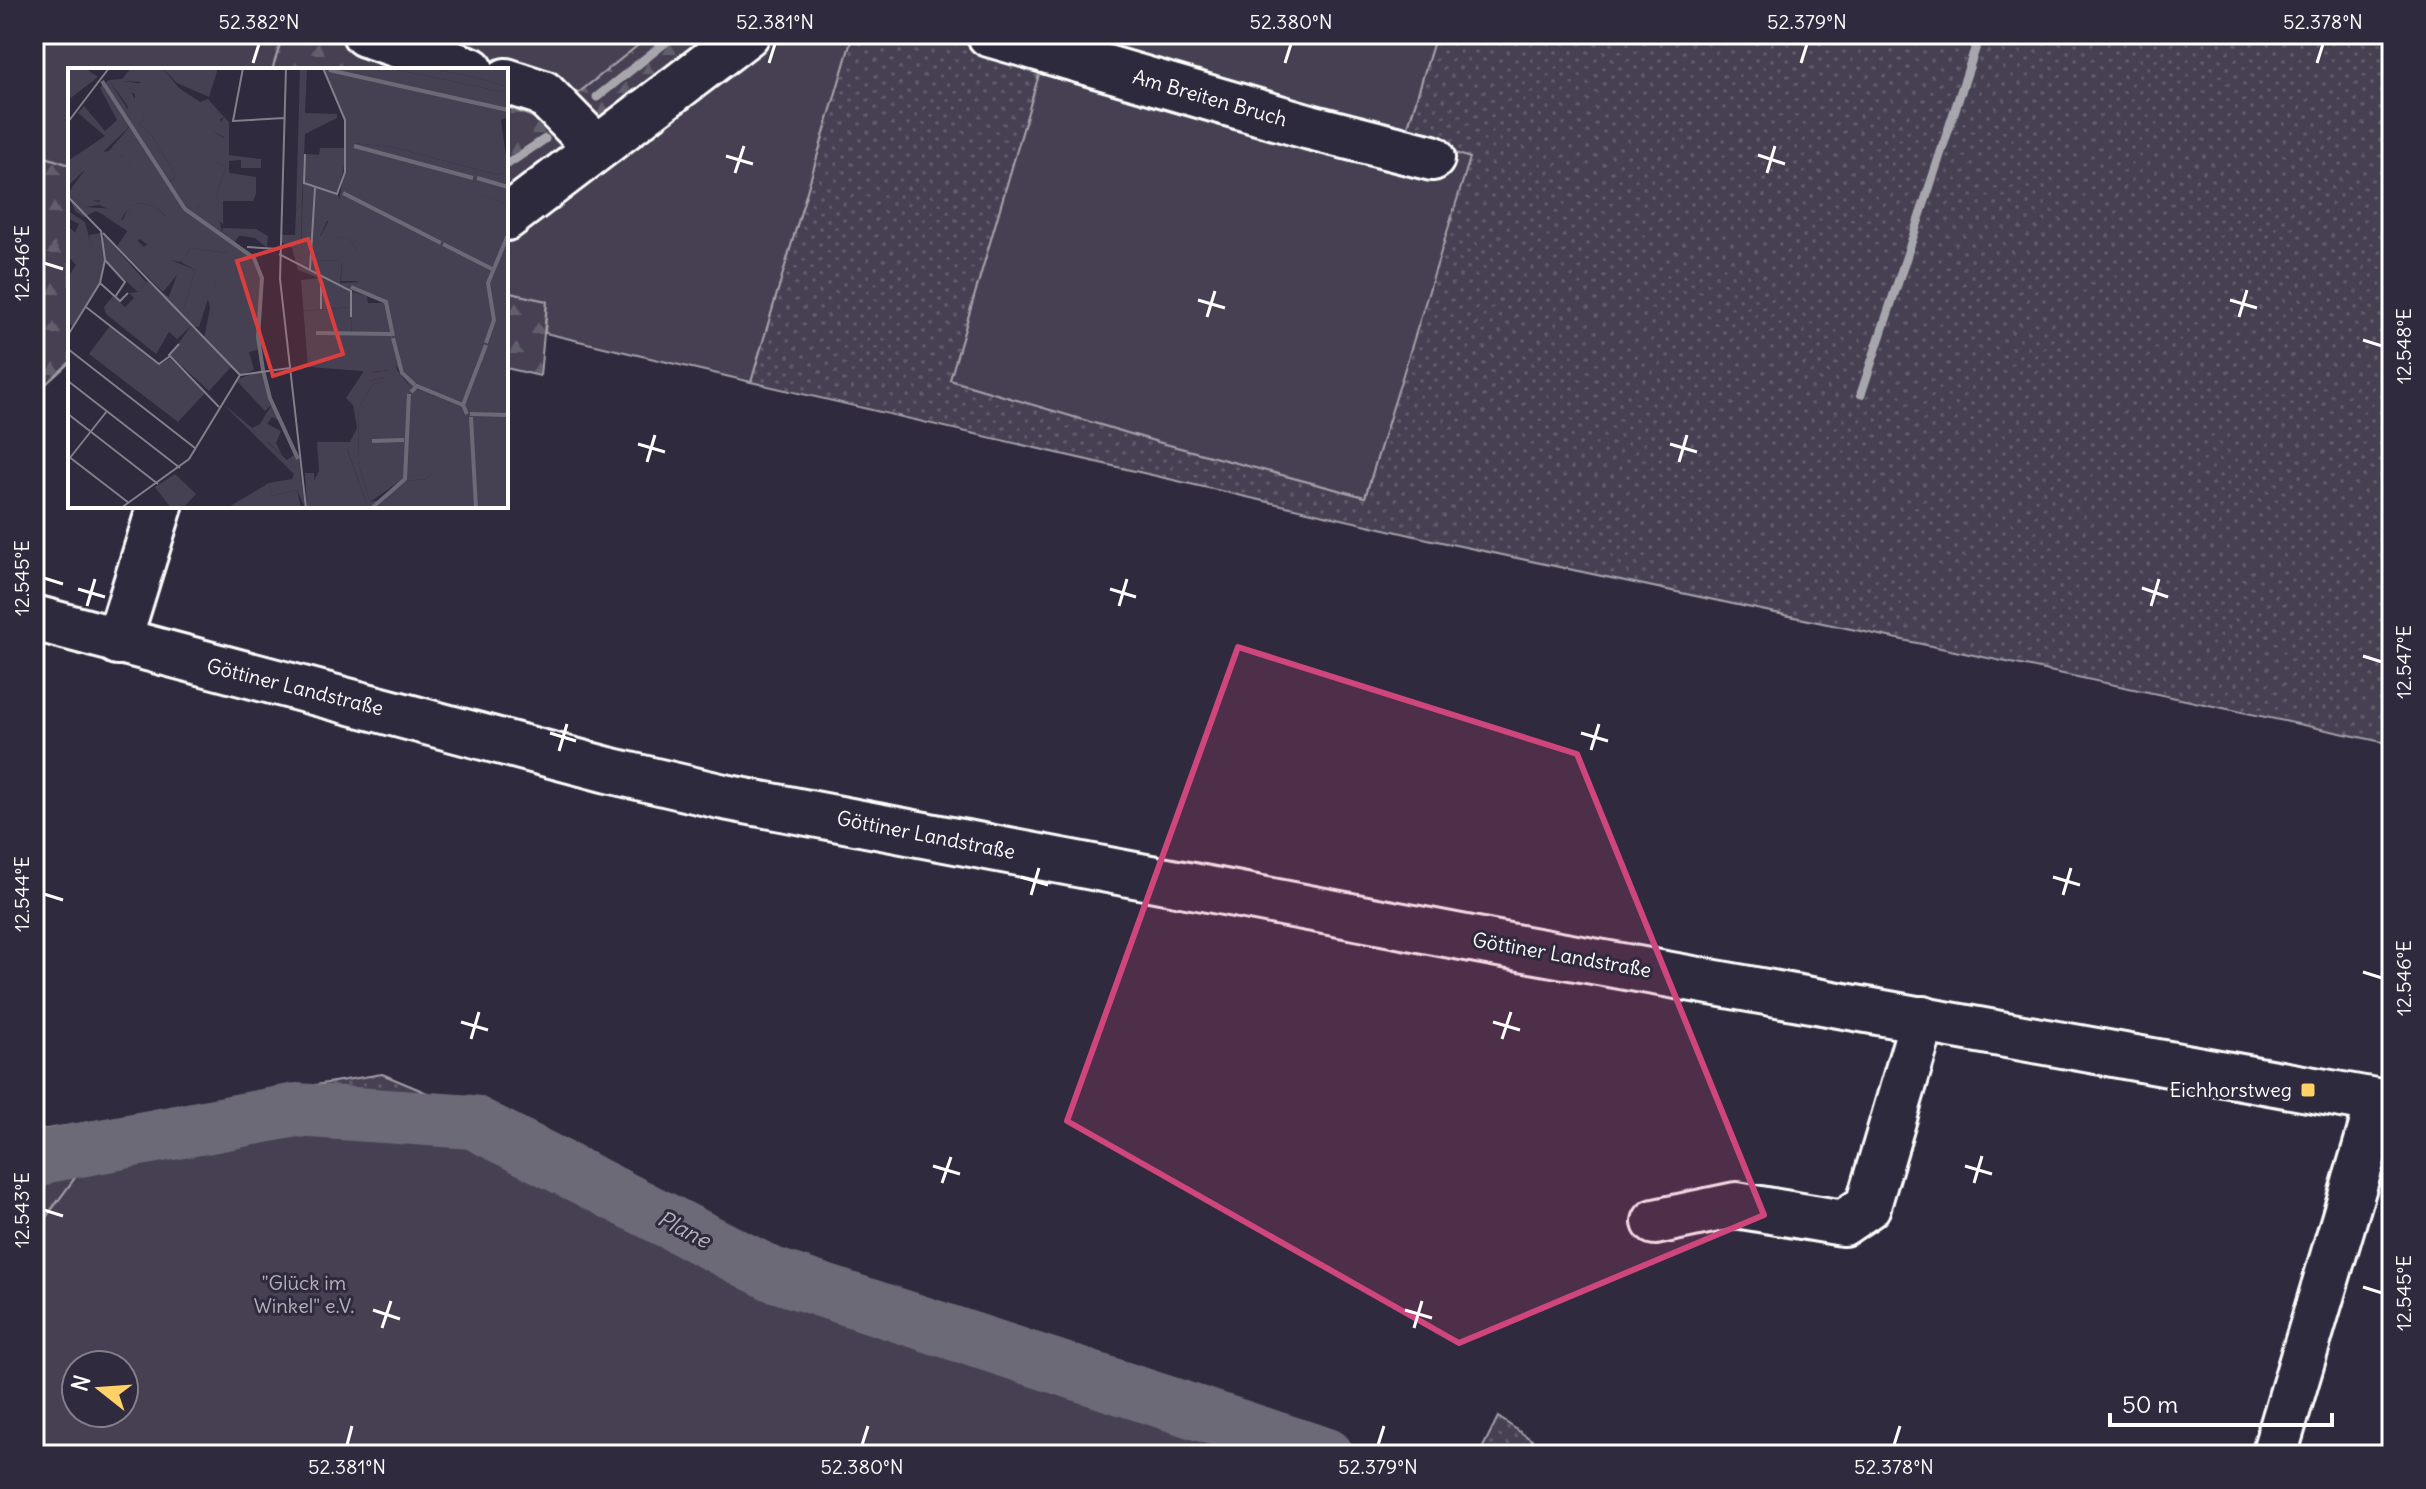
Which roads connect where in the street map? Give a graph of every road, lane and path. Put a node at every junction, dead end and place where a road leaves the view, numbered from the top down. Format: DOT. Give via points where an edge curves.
graph roads {
  1 [pos="365,34"];
  2 [pos="747,34"];
  3 [pos="989,34"];
  4 [pos="465,68"];
  5 [pos="508,82"];
  6 [pos="596,147"];
  7 [pos="1432,158"];
  8 [pos="508,216"];
  9 [pos="159,508"];
  10 [pos="34,618"];
  11 [pos="118,642"];
  12 [pos="1923,1019"];
  13 [pos="2386,1103"];
  14 [pos="1655,1222"];
  15 [pos="2274,1455"];
  1 -- 4 [label="street"];
  2 -- 6 [label="street"];
  3 -- 7 [label="street, Am Breiten Bruch"];
  5 -- 6 [label="street" via="543,93"];
  6 -- 8 [label="street"];
  9 -- 11 [label="street"];
  10 -- 11 [label="street, Göttiner Landstraße"];
  11 -- 12 [label="street, Göttiner Landstraße" via="717,795"];
  12 -- 13 [label="street, Göttiner Landstraße"];
  12 -- 14 [label="street" via="1868,1206 1843,1223 1736,1205"];
  13 -- 15 [label="street"];
}
